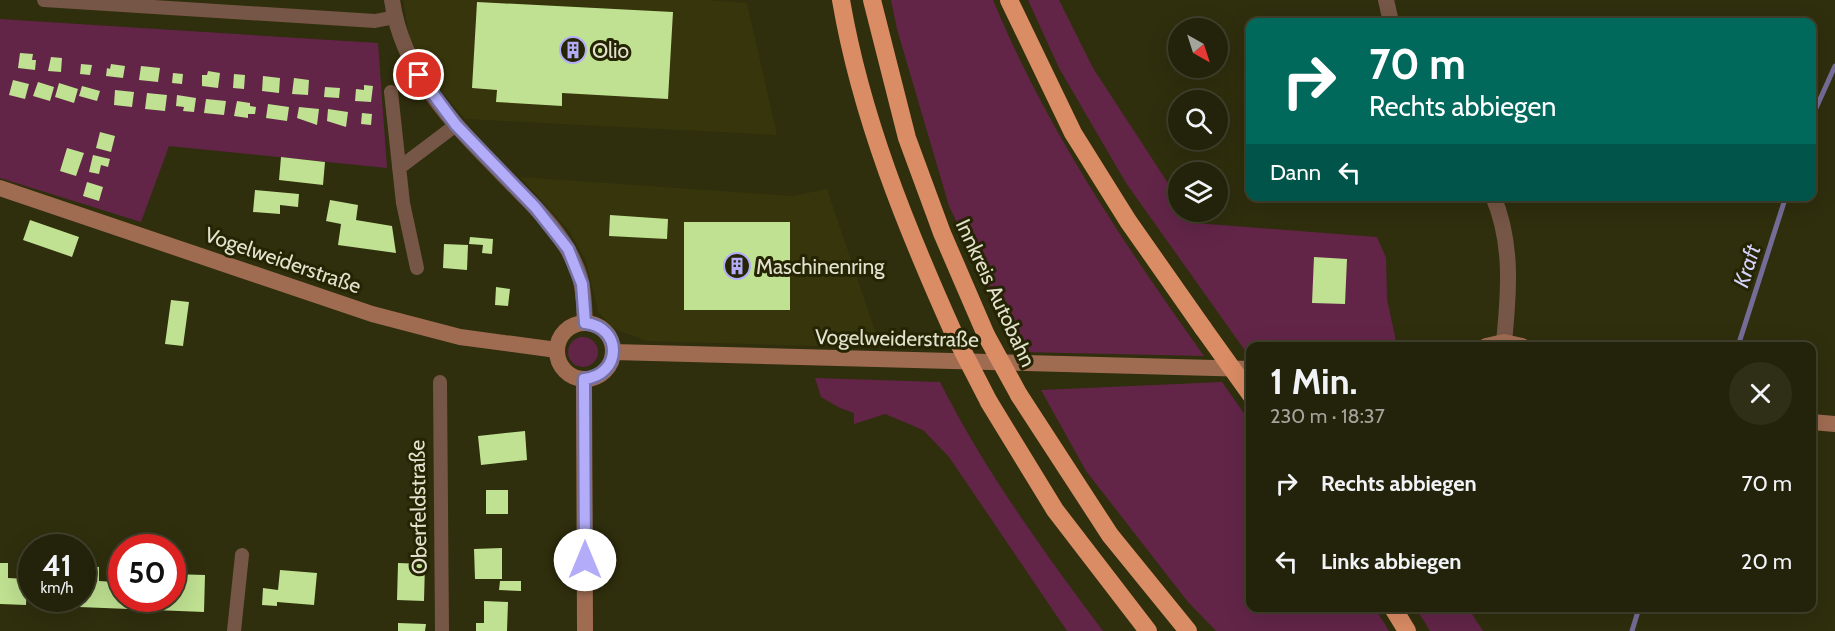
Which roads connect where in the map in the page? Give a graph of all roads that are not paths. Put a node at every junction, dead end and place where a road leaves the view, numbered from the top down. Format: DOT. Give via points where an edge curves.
graph roads {
  1 [pos="44,0"];
  2 [pos="841,0"];
  3 [pos="872,0"];
  4 [pos="1009,0"];
  5 [pos="1386,0"];
  6 [pos="136,2"];
  7 [pos="393,8"];
  8 [pos="1390,18"];
  9 [pos="391,92"];
  10 [pos="456,125"];
  11 [pos="399,168"];
  12 [pos="0,188"];
  13 [pos="1495,201"];
  14 [pos="417,268"];
  15 [pos="585,323"];
  16 [pos="1504,342"];
  17 [pos="557,350"];
  18 [pos="614,352"];
  19 [pos="1246,369"];
  20 [pos="584,379"];
  21 [pos="440,382"];
  22 [pos="1246,388"];
  23 [pos="1816,422"];
  24 [pos="1835,424"];
  25 [pos="242,555"];
  26 [pos="1096,566"];
  27 [pos="1395,612"];
  28 [pos="234,631"];
  29 [pos="442,631"];
  30 [pos="585,631"];
  31 [pos="1134,631"];
  32 [pos="1148,631"];
  33 [pos="1188,631"];
  34 [pos="1407,631"];
  1 -- 6 [label="street" via="114,6"];
  2 -- 26 [label="highway, bridge" via="877,143 906,227 954,334 1033,476"];
  3 -- 33 [label="highway, Innkreis Autobahn, bridge" via="907,138 986,335 1019,395 1110,535"];
  4 -- 22 [label="highway, bridge" via="1073,133 1128,221"];
  5 -- 8 [label="street"];
  6 -- 7 [label="street" via="375,21"];
  7 -- 10 [label="street" via="408,58"];
  9 -- 11 [label="street"];
  10 -- 11 [label="street"];
  10 -- 15 [label="street" via="535,207 568,249 582,284"];
  11 -- 14 [label="street"];
  12 -- 17 [label="main road, Vogelweiderstraße" via="372,314 469,339"];
  13 -- 16 [label="street" via="1509,251"];
  15 -- 17 [label="main road" via="569,328"];
  15 -- 18 [label="main road" via="606,332"];
  17 -- 20 [label="main road" via="561,367 575,378"];
  18 -- 19 [label="main road, Vogelweiderstraße"];
  18 -- 20 [label="main road" via="608,369"];
  20 -- 30 [label="main road"];
  21 -- 29 [label="street, Oberfeldstraße"];
  23 -- 24 [label="main road"];
  25 -- 28 [label="street"];
  26 -- 31 [label="highway"];
  26 -- 32 [label="highway"];
  27 -- 34 [label="highway"];
}
